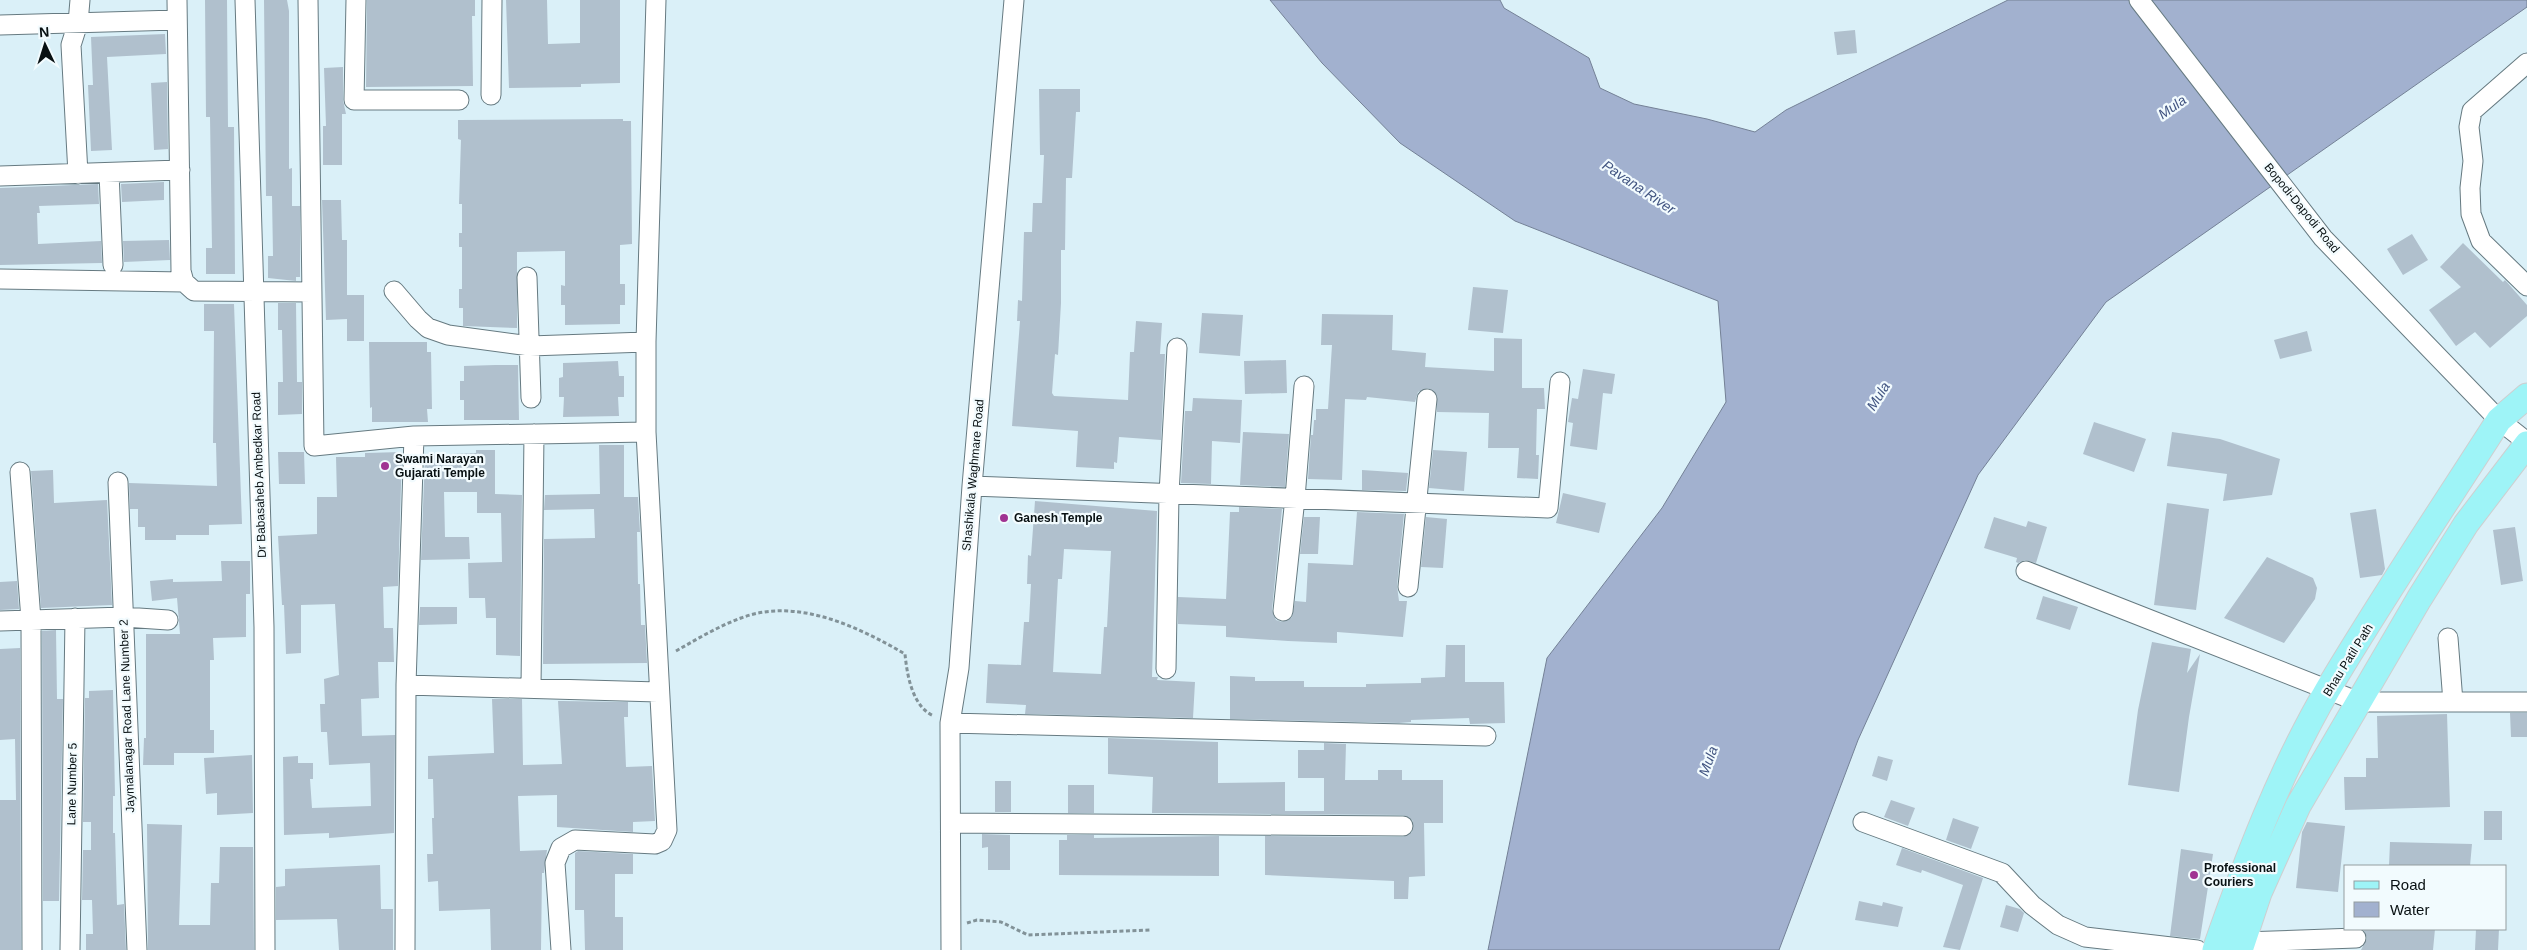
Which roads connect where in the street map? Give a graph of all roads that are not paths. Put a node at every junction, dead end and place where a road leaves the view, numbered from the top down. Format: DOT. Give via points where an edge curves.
graph roads {
  1 [pos="80,0"];
  2 [pos="177,0"];
  3 [pos="245,0"];
  4 [pos="308,0"];
  5 [pos="356,0"];
  6 [pos="492,0"];
  7 [pos="656,0"];
  8 [pos="1014,0"];
  9 [pos="2139,0"];
  10 [pos="177,20"];
  11 [pos="78,22"];
  12 [pos="0,25"];
  13 [pos="2527,63"];
  14 [pos="491,95"];
  15 [pos="459,100"];
  16 [pos="180,170"];
  17 [pos="109,173"];
  18 [pos="78,174"];
  19 [pos="0,176"];
  20 [pos="112,265"];
  21 [pos="527,277"];
  22 [pos="0,279"];
  23 [pos="184,282"];
  24 [pos="2527,286"];
  25 [pos="394,291"];
  26 [pos="254,292"];
  27 [pos="312,292"];
  28 [pos="646,342"];
  29 [pos="530,346"];
  30 [pos="1178,348"];
  31 [pos="1560,382"];
  32 [pos="1304,386"];
  33 [pos="2527,396"];
  34 [pos="531,398"];
  35 [pos="1427,398"];
  36 [pos="2499,420"];
  37 [pos="646,432"];
  38 [pos="534,434"];
  39 [pos="414,436"];
  40 [pos="2527,443"];
  41 [pos="20,472"];
  42 [pos="118,482"];
  43 [pos="972,486"];
  44 [pos="1169,494"];
  45 [pos="1295,498"];
  46 [pos="1416,503"];
  47 [pos="2026,571"];
  48 [pos="1408,587"];
  49 [pos="1283,611"];
  50 [pos="124,617"];
  51 [pos="75,618"];
  52 [pos="31,620"];
  53 [pos="168,620"];
  54 [pos="0,621"];
  55 [pos="2448,638"];
  56 [pos="1166,670"];
  57 [pos="406,685"];
  58 [pos="531,687"];
  59 [pos="2328,690"];
  60 [pos="658,692"];
  61 [pos="2359,702"];
  62 [pos="2454,702"];
  63 [pos="2527,702"];
  64 [pos="950,723"];
  65 [pos="1486,736"];
  66 [pos="1863,822"];
  67 [pos="951,823"];
  68 [pos="1403,826"];
  69 [pos="2356,938"];
  70 [pos="951,943"];
  71 [pos="2242,946"];
  72 [pos="32,950"];
  73 [pos="70,950"];
  74 [pos="137,950"];
  75 [pos="265,950"];
  76 [pos="405,950"];
  77 [pos="561,950"];
  78 [pos="2197,950"];
  79 [pos="2215,950"];
  1 -- 11 [label="street"];
  2 -- 10 [label="street"];
  3 -- 26 [label="street, Dr Babasaheb Ambedkar Road"];
  4 -- 27 [label="street"];
  5 -- 15 [label="street" via="354,100"];
  6 -- 14 [label="street"];
  7 -- 28 [label="street"];
  8 -- 43 [label="street, Shashikala Waghmare Road"];
  9 -- 36 [label="street, Bopodi-Dapodi Road" via="2323,238"];
  10 -- 11 [label="street"];
  10 -- 16 [label="street"];
  11 -- 12 [label="street"];
  11 -- 18 [label="street" via="71,45"];
  13 -- 24 [label="street" via="2472,111 2470,188 2471,214 2481,242"];
  16 -- 17 [label="street"];
  16 -- 23 [label="street" via="181,271"];
  17 -- 18 [label="street"];
  17 -- 20 [label="street"];
  18 -- 19 [label="street"];
  21 -- 29 [label="street"];
  22 -- 23 [label="street"];
  23 -- 26 [label="street" via="194,291"];
  25 -- 29 [label="street" via="428,328 448,335"];
  26 -- 27 [label="street"];
  26 -- 75 [label="street, Dr Babasaheb Ambedkar Road" via="264,627"];
  27 -- 39 [label="street" via="314,446"];
  28 -- 29 [label="street"];
  28 -- 37 [label="street"];
  29 -- 34 [label="street"];
  30 -- 44 [label="street"];
  31 -- 46 [label="street" via="1548,508"];
  32 -- 45 [label="street"];
  33 -- 36 [label="main road, Bhau Patil Path"];
  35 -- 46 [label="street"];
  36 -- 40 [label="street, Bopodi-Dapodi Road"];
  36 -- 59 [label="main road, Bhau Patil Path"];
  37 -- 38 [label="street"];
  37 -- 60 [label="street"];
  38 -- 39 [label="street"];
  38 -- 58 [label="street"];
  39 -- 57 [label="street"];
  40 -- 61 [label="main road" via="2466,524"];
  41 -- 52 [label="street"];
  42 -- 50 [label="street, Jaymalanagar Road Lane Number 2"];
  43 -- 44 [label="street"];
  43 -- 64 [label="street, Shashikala Waghmare Road" via="959,668"];
  44 -- 45 [label="street"];
  44 -- 56 [label="street"];
  45 -- 46 [label="street"];
  45 -- 49 [label="street"];
  46 -- 48 [label="street"];
  47 -- 59 [label="street"];
  50 -- 51 [label="street"];
  50 -- 53 [label="street"];
  50 -- 74 [label="street, Jaymalanagar Road Lane Number 2"];
  51 -- 52 [label="street"];
  51 -- 73 [label="street, Lane Number 5"];
  52 -- 54 [label="street"];
  52 -- 72 [label="street"];
  55 -- 62 [label="street"];
  57 -- 58 [label="street"];
  57 -- 76 [label="street"];
  58 -- 60 [label="street"];
  59 -- 61 [label="street"];
  59 -- 79 [label="main road, Bhau Patil Path" via="2242,871"];
  60 -- 77 [label="street" via="666,836 655,844 575,840 561,848 555,863"];
  61 -- 62 [label="street"];
  61 -- 71 [label="main road" via="2298,806 2259,893"];
  62 -- 63 [label="street"];
  64 -- 65 [label="street"];
  64 -- 67 [label="street, Shashikala Waghmare Road"];
  66 -- 78 [label="street" via="2002,873 2032,905 2074,933"];
  67 -- 68 [label="street"];
  67 -- 70 [label="street, Shashikala Waghmare Road"];
  69 -- 71 [label="street"];
}
